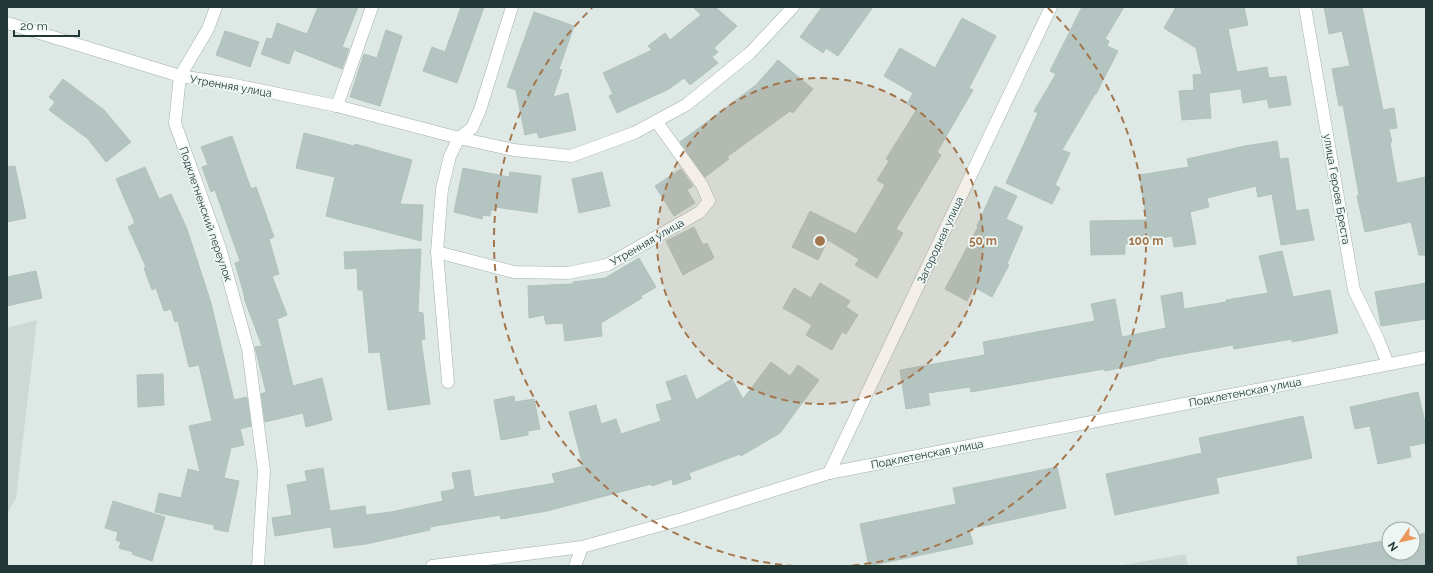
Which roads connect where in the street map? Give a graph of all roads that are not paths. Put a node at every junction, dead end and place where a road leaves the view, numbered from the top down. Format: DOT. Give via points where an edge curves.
graph roads {
  1 [pos="216,7"];
  2 [pos="372,7"];
  3 [pos="512,7"];
  4 [pos="793,7"];
  5 [pos="1051,7"];
  6 [pos="1306,7"];
  7 [pos="7,23"];
  8 [pos="180,76"];
  9 [pos="337,106"];
  10 [pos="656,121"];
  11 [pos="459,138"];
  12 [pos="437,252"];
  13 [pos="1426,357"];
  14 [pos="1388,364"];
  15 [pos="448,382"];
  16 [pos="829,473"];
  17 [pos="582,547"];
  18 [pos="258,566"];
  19 [pos="432,566"];
  20 [pos="575,566"];
  1 -- 8 [label="street" via="208,29"];
  2 -- 9 [label="street"];
  3 -- 11 [label="street" via="480,110 472,128"];
  4 -- 10 [label="street, Утренняя улица" via="750,53 686,105"];
  5 -- 16 [label="street, Загородная улица"];
  6 -- 14 [label="street, улица Героев Бреста" via="1354,290"];
  7 -- 8 [label="street, Утренняя улица"];
  8 -- 9 [label="street, Утренняя улица"];
  8 -- 18 [label="street, Подклетненский переулок" via="175,123 220,248 248,349 264,471"];
  9 -- 11 [label="street, Утренняя улица"];
  10 -- 11 [label="street, Утренняя улица" via="634,133 571,156 514,150"];
  10 -- 12 [label="street, Утренняя улица" via="702,185 709,201 700,212 607,265 568,273 514,272"];
  11 -- 12 [label="street" via="450,156 442,189"];
  12 -- 15 [label="street"];
  13 -- 14 [label="street, Подклетенская улица"];
  14 -- 16 [label="street, Подклетенская улица"];
  16 -- 17 [label="street, Подклетенская улица"];
  17 -- 19 [label="street, Подклетенская улица"];
  17 -- 20 [label="street"];
}
